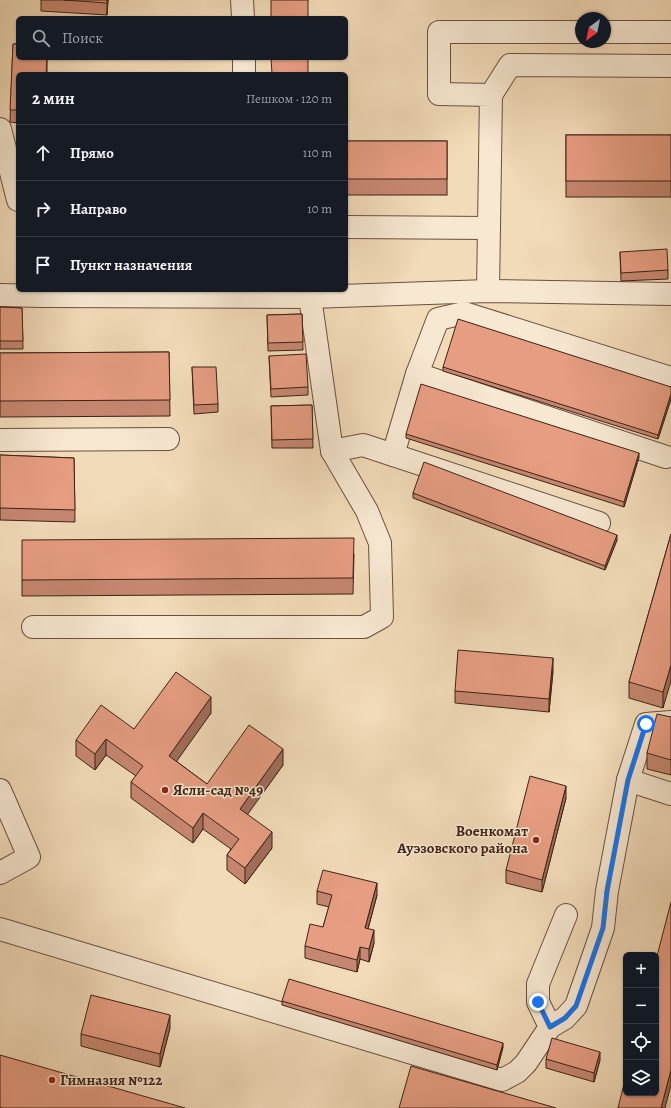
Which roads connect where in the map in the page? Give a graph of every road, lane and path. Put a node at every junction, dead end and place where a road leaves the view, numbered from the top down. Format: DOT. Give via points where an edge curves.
graph roads {
  1 [pos="242,0"];
  2 [pos="243,16"];
  3 [pos="575,32"];
  4 [pos="611,32"];
  5 [pos="671,32"];
  6 [pos="244,60"];
  7 [pos="671,66"];
  8 [pos="244,72"];
  9 [pos="491,95"];
  10 [pos="0,129"];
  11 [pos="16,192"];
  12 [pos="348,227"];
  13 [pos="489,228"];
  14 [pos="488,291"];
  15 [pos="41,293"];
  16 [pos="262,294"];
  17 [pos="671,294"];
  18 [pos="0,295"];
  19 [pos="310,298"];
  20 [pos="417,374"];
  21 [pos="671,378"];
  22 [pos="168,439"];
  23 [pos="0,440"];
  24 [pos="332,451"];
  25 [pos="394,455"];
  26 [pos="666,457"];
  27 [pos="599,523"];
  28 [pos="33,627"];
  29 [pos="671,722"];
  30 [pos="628,780"];
  31 [pos="0,790"];
  32 [pos="671,794"];
  33 [pos="0,873"];
  34 [pos="566,915"];
  35 [pos="0,929"];
  36 [pos="550,1027"];
  1 -- 2 [label="street"];
  3 -- 9 [label="street" via="439,32 439,94"];
  4 -- 5 [label="street"];
  6 -- 8 [label="street"];
  7 -- 9 [label="street" via="510,65"];
  9 -- 13 [label="street"];
  10 -- 11 [label="street"];
  12 -- 13 [label="street"];
  13 -- 14 [label="street"];
  14 -- 17 [label="street"];
  14 -- 19 [label="street"];
  15 -- 16 [label="street"];
  15 -- 18 [label="street"];
  16 -- 19 [label="street"];
  19 -- 24 [label="street"];
  20 -- 21 [label="street" via="438,319 464,313"];
  20 -- 25 [label="street"];
  20 -- 26 [label="street"];
  22 -- 23 [label="street"];
  24 -- 25 [label="street" via="363,444"];
  24 -- 28 [label="street" via="367,511 380,543 382,617 364,627"];
  25 -- 27 [label="street"];
  29 -- 30 [label="street" via="646,724"];
  30 -- 32 [label="street"];
  30 -- 36 [label="street" via="607,891 603,928 576,1006 565,1018"];
  31 -- 33 [label="street" via="29,857"];
  34 -- 36 [label="street" via="538,984 538,1002"];
  35 -- 36 [label="street" via="502,1080 517,1072 526,1063"];
}
